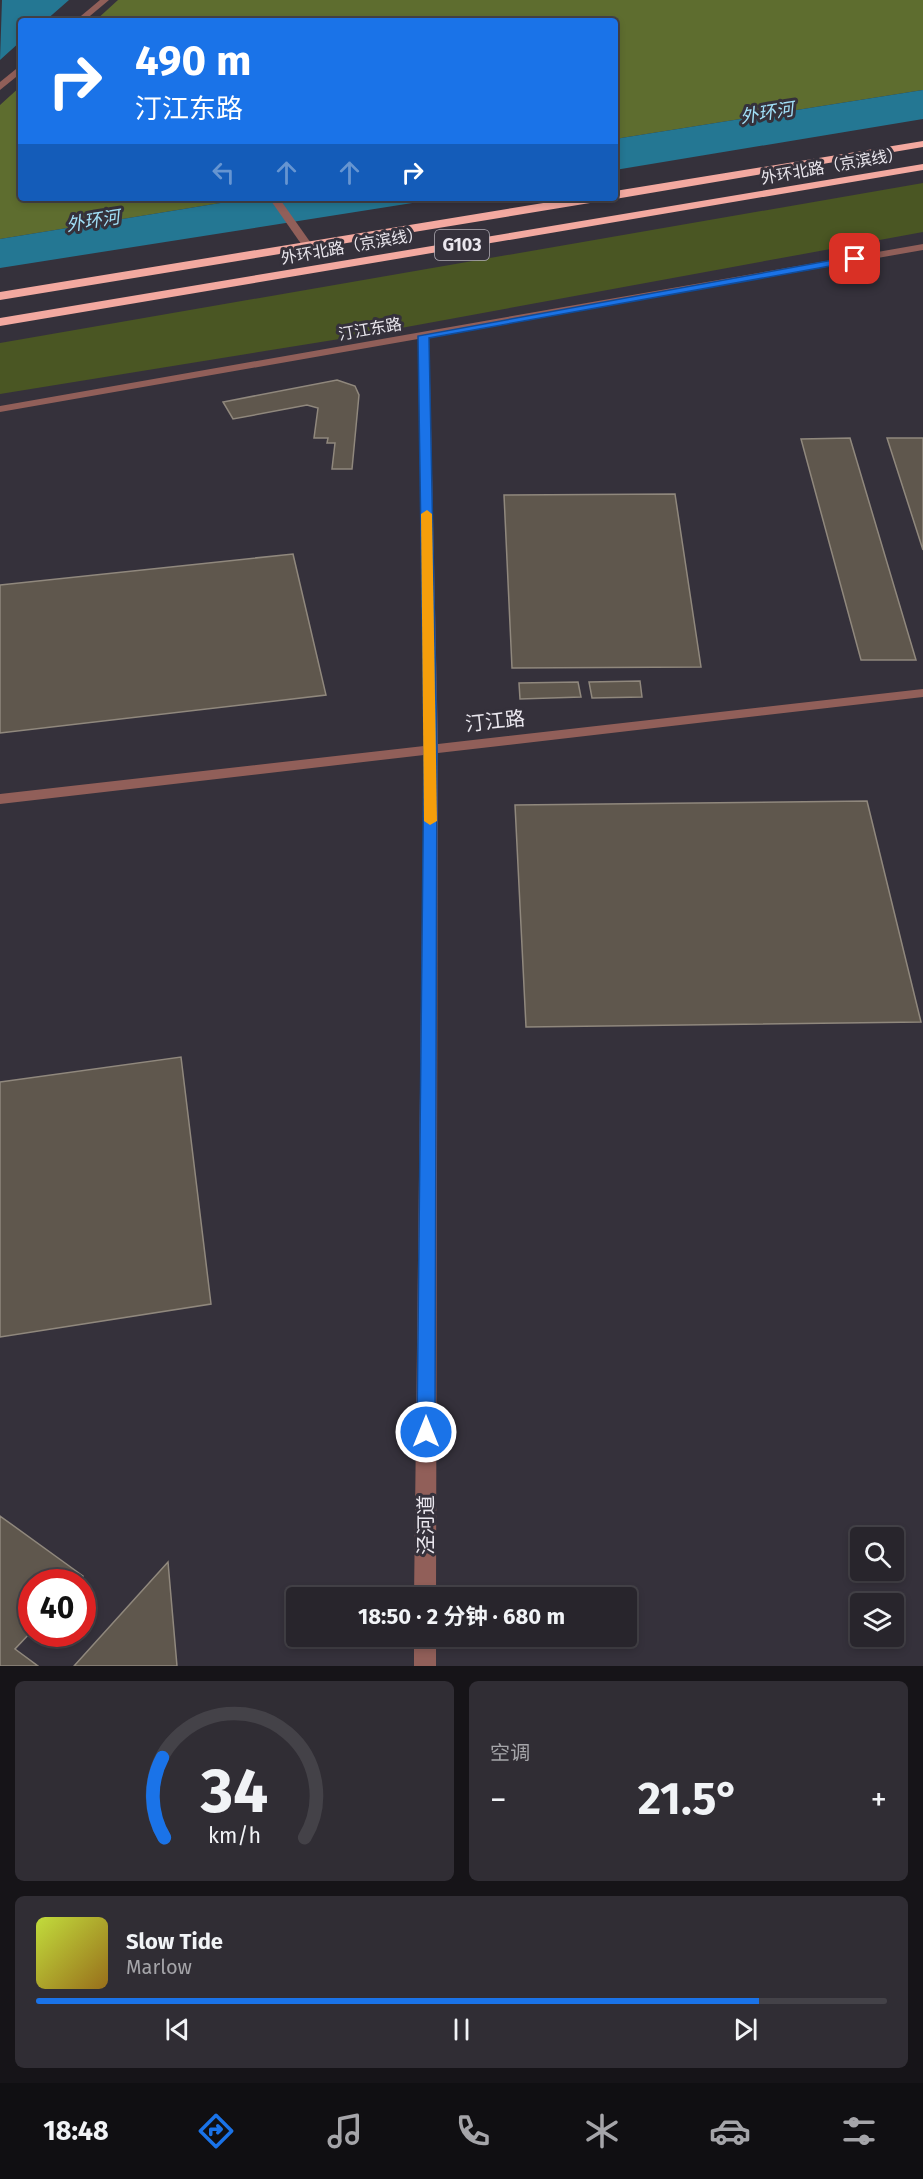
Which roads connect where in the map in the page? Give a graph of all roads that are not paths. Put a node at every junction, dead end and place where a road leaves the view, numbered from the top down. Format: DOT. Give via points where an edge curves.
graph roads {
  1 [pos="105,0"];
  2 [pos="83,18"];
  3 [pos="18,71"];
  4 [pos="0,87"];
  5 [pos="923,144"];
  6 [pos="923,167"];
  7 [pos="618,195"];
  8 [pos="276,201"];
  9 [pos="578,201"];
  10 [pos="308,246"];
  11 [pos="923,246"];
  12 [pos="0,296"];
  13 [pos="0,322"];
  14 [pos="423,336"];
  15 [pos="0,409"];
  16 [pos="923,693"];
  17 [pos="431,748"];
  18 [pos="0,799"];
  19 [pos="425,1587"];
  20 [pos="425,1647"];
  21 [pos="425,1666"];
  1 -- 2 [label="street"];
  3 -- 4 [label="street"];
  5 -- 7 [label="highway, 外环北路（京滨线）"];
  6 -- 13 [label="highway, 外环北路（京滨线） / G103"];
  8 -- 10 [label="street"];
  9 -- 10 [label="highway, 外环北路（京滨线） / G103"];
  10 -- 12 [label="highway, 外环北路（京滨线） / G103"];
  11 -- 14 [label="street, 汀江东路"];
  14 -- 15 [label="street, 汀江东路"];
  14 -- 17 [label="street, 泾河道"];
  16 -- 17 [label="street, 汀江路"];
  17 -- 18 [label="street, 汀江路"];
  17 -- 19 [label="street, 泾河道"];
  20 -- 21 [label="street"];
}
